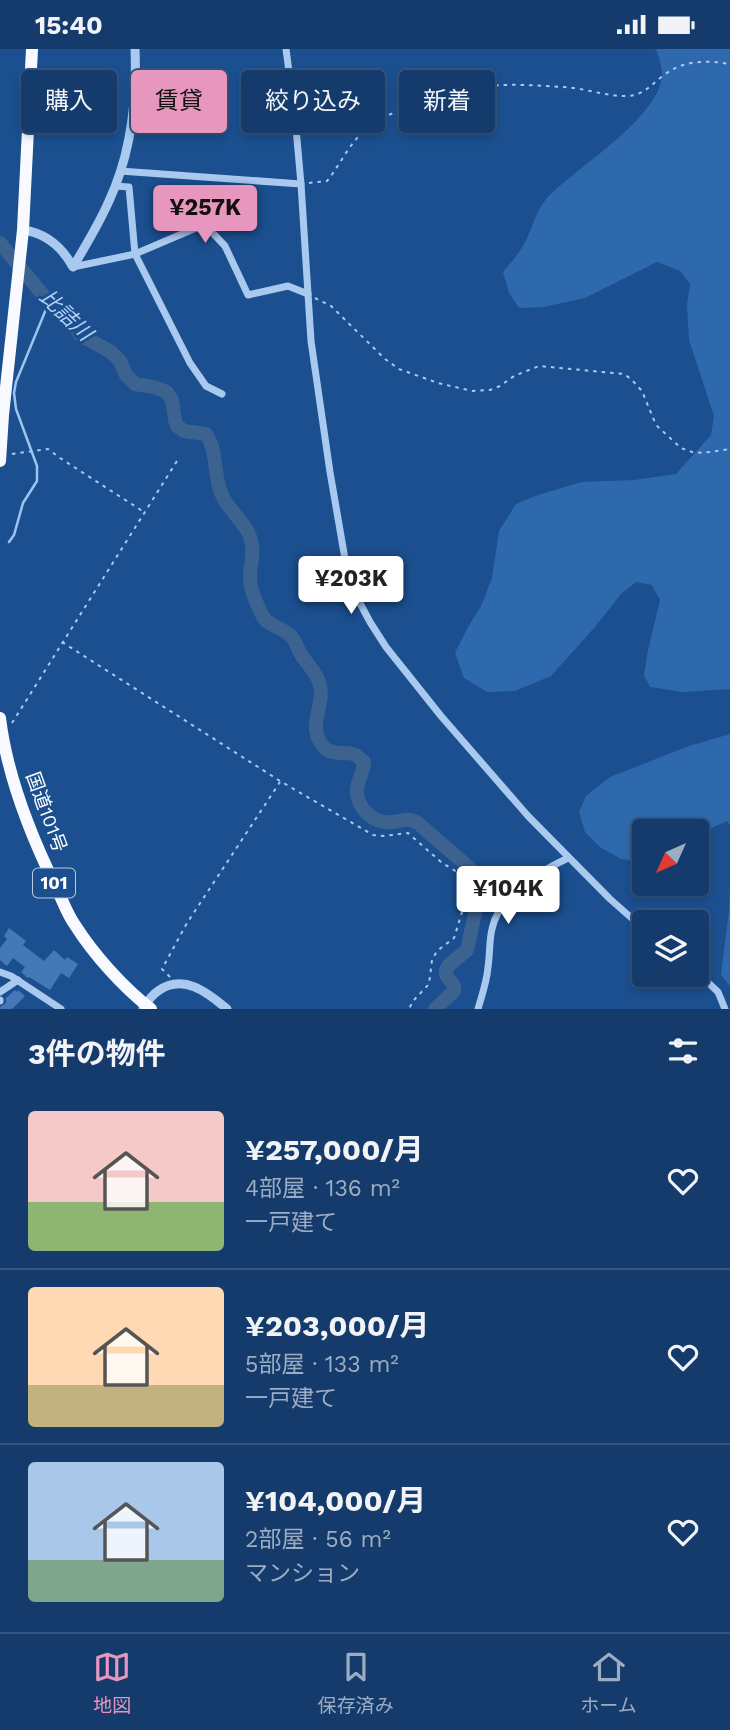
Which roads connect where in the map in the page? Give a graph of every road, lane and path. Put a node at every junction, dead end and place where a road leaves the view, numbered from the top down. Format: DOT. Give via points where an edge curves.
graph roads {
  1 [pos="32,49"];
  2 [pos="135,49"];
  3 [pos="286,49"];
  4 [pos="730,64"];
  5 [pos="120,171"];
  6 [pos="301,184"];
  7 [pos="115,186"];
  8 [pos="23,230"];
  9 [pos="135,254"];
  10 [pos="73,267"];
  11 [pos="308,294"];
  12 [pos="222,394"];
  13 [pos="2,415"];
  14 [pos="730,449"];
  15 [pos="0,459"];
  16 [pos="177,461"];
  17 [pos="145,512"];
  18 [pos="62,642"];
  19 [pos="0,718"];
  20 [pos="3,739"];
  21 [pos="280,781"];
  22 [pos="569,858"];
  23 [pos="632,918"];
  24 [pos="0,972"];
  25 [pos="18,980"];
  26 [pos="175,983"];
  27 [pos="709,983"];
  28 [pos="0,992"];
  29 [pos="146,1008"];
  30 [pos="61,1009"];
  31 [pos="227,1009"];
  32 [pos="409,1009"];
  33 [pos="478,1009"];
  34 [pos="724,1009"];
  1 -- 8 [label="highway"];
  2 -- 5 [label="street" via="134,111"];
  3 -- 6 [label="street"];
  4 -- 6 [label="path" via="694,61 630,96 498,84 455,91 383,117 365,129 327,181"];
  5 -- 6 [label="street"];
  5 -- 7 [label="street"];
  6 -- 11 [label="street"];
  7 -- 9 [label="street" via="129,187"];
  7 -- 10 [label="street"];
  8 -- 10 [label="street" via="55,244"];
  8 -- 13 [label="highway"];
  9 -- 10 [label="street"];
  9 -- 11 [label="street" via="196,228 209,229 225,246 248,295 288,286"];
  9 -- 12 [label="street" via="190,363 206,386"];
  11 -- 14 [label="path" via="331,306 399,369 472,391 500,386 539,366 624,374 642,391 656,425 681,448 695,453"];
  11 -- 22 [label="street" via="330,472 354,592 381,639 441,716"];
  13 -- 15 [label="highway"];
  15 -- 17 [label="path" via="48,449"];
  16 -- 17 [label="path"];
  17 -- 18 [label="path"];
  18 -- 20 [label="path"];
  18 -- 21 [label="path"];
  19 -- 20 [label="highway, 国道101号 / 101"];
  20 -- 29 [label="highway, 国道101号 / 101" via="19,799 74,924"];
  21 -- 26 [label="path" via="162,969"];
  21 -- 32 [label="path" via="373,835 408,833 470,885 454,938 437,951 429,984"];
  22 -- 23 [label="street"];
  22 -- 33 [label="street" via="525,882 506,902 492,928"];
  24 -- 25 [label="street"];
  25 -- 28 [label="street"];
  25 -- 30 [label="street"];
  26 -- 29 [label="street" via="157,991"];
  26 -- 31 [label="street" via="191,984"];
  27 -- 34 [label="street"];
}
